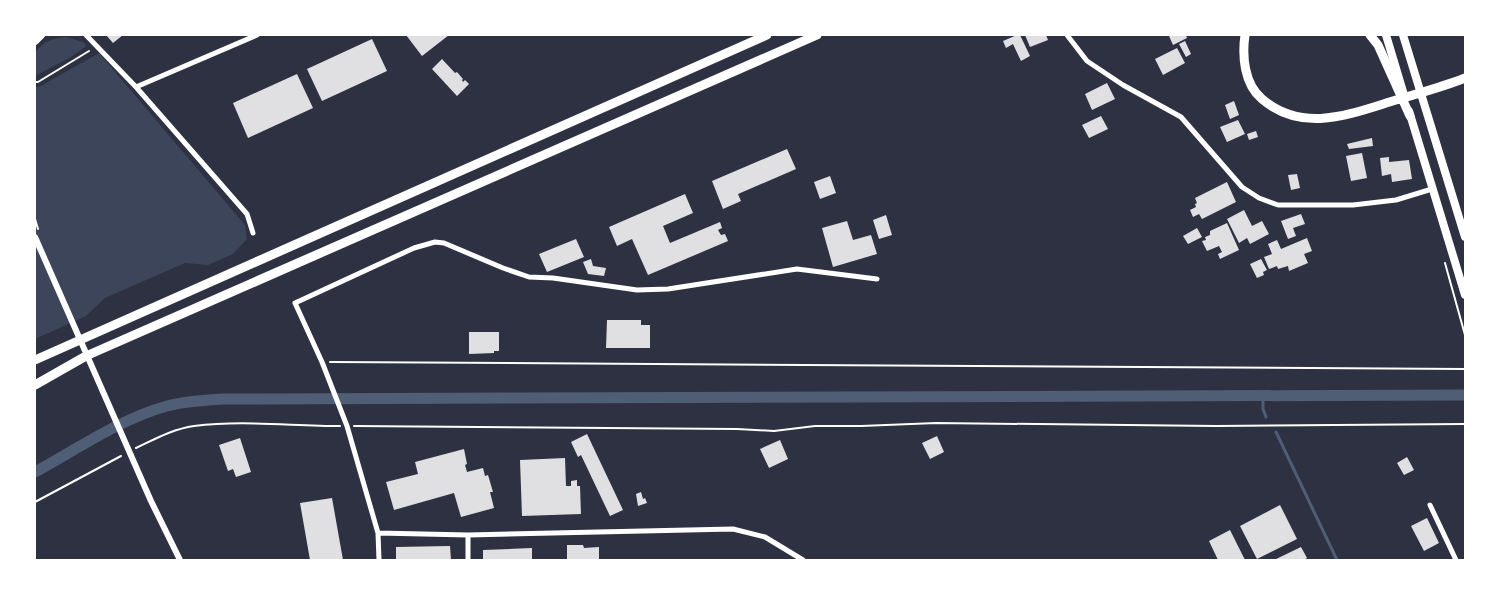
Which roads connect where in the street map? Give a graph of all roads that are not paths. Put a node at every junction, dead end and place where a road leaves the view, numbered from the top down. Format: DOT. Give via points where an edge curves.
graph roads {
  1 [pos="41,35"];
  2 [pos="86,35"];
  3 [pos="257,35"];
  4 [pos="767,35"];
  5 [pos="818,35"];
  6 [pos="1067,35"];
  7 [pos="1370,35"];
  8 [pos="1386,35"];
  9 [pos="1403,35"];
  10 [pos="1246,37"];
  11 [pos="35,41"];
  12 [pos="1465,78"];
  13 [pos="136,87"];
  14 [pos="1410,116"];
  15 [pos="1432,189"];
  16 [pos="253,233"];
  17 [pos="1465,237"];
  18 [pos="36,240"];
  19 [pos="877,279"];
  20 [pos="1465,295"];
  21 [pos="35,360"];
  22 [pos="35,385"];
  23 [pos="1430,505"];
  24 [pos="378,533"];
  25 [pos="468,535"];
  26 [pos="180,560"];
  27 [pos="379,560"];
  28 [pos="468,560"];
  29 [pos="803,560"];
  30 [pos="1456,560"];
  1 -- 11 [label="main road"];
  2 -- 13 [label="street"];
  3 -- 13 [label="street"];
  4 -- 21 [label="highway"];
  5 -- 22 [label="highway" via="86,356"];
  6 -- 15 [label="street" via="1087,61 1181,117 1242,187 1259,198 1278,205 1353,205 1396,200"];
  7 -- 14 [label="highway" via="1378,45"];
  8 -- 14 [label="main road"];
  9 -- 17 [label="main road"];
  10 -- 12 [label="highway" via="1243,54 1252,88 1269,104 1288,115 1312,119 1352,113"];
  13 -- 16 [label="street" via="247,214"];
  14 -- 15 [label="main road"];
  15 -- 20 [label="main road"];
  18 -- 26 [label="street"];
  19 -- 24 [label="street" via="797,269 637,290 529,277 435,242 414,248 295,303 347,426"];
  23 -- 30 [label="street"];
  24 -- 25 [label="street"];
  24 -- 27 [label="street"];
  25 -- 28 [label="street"];
  25 -- 29 [label="street" via="733,529 765,537"];
}
